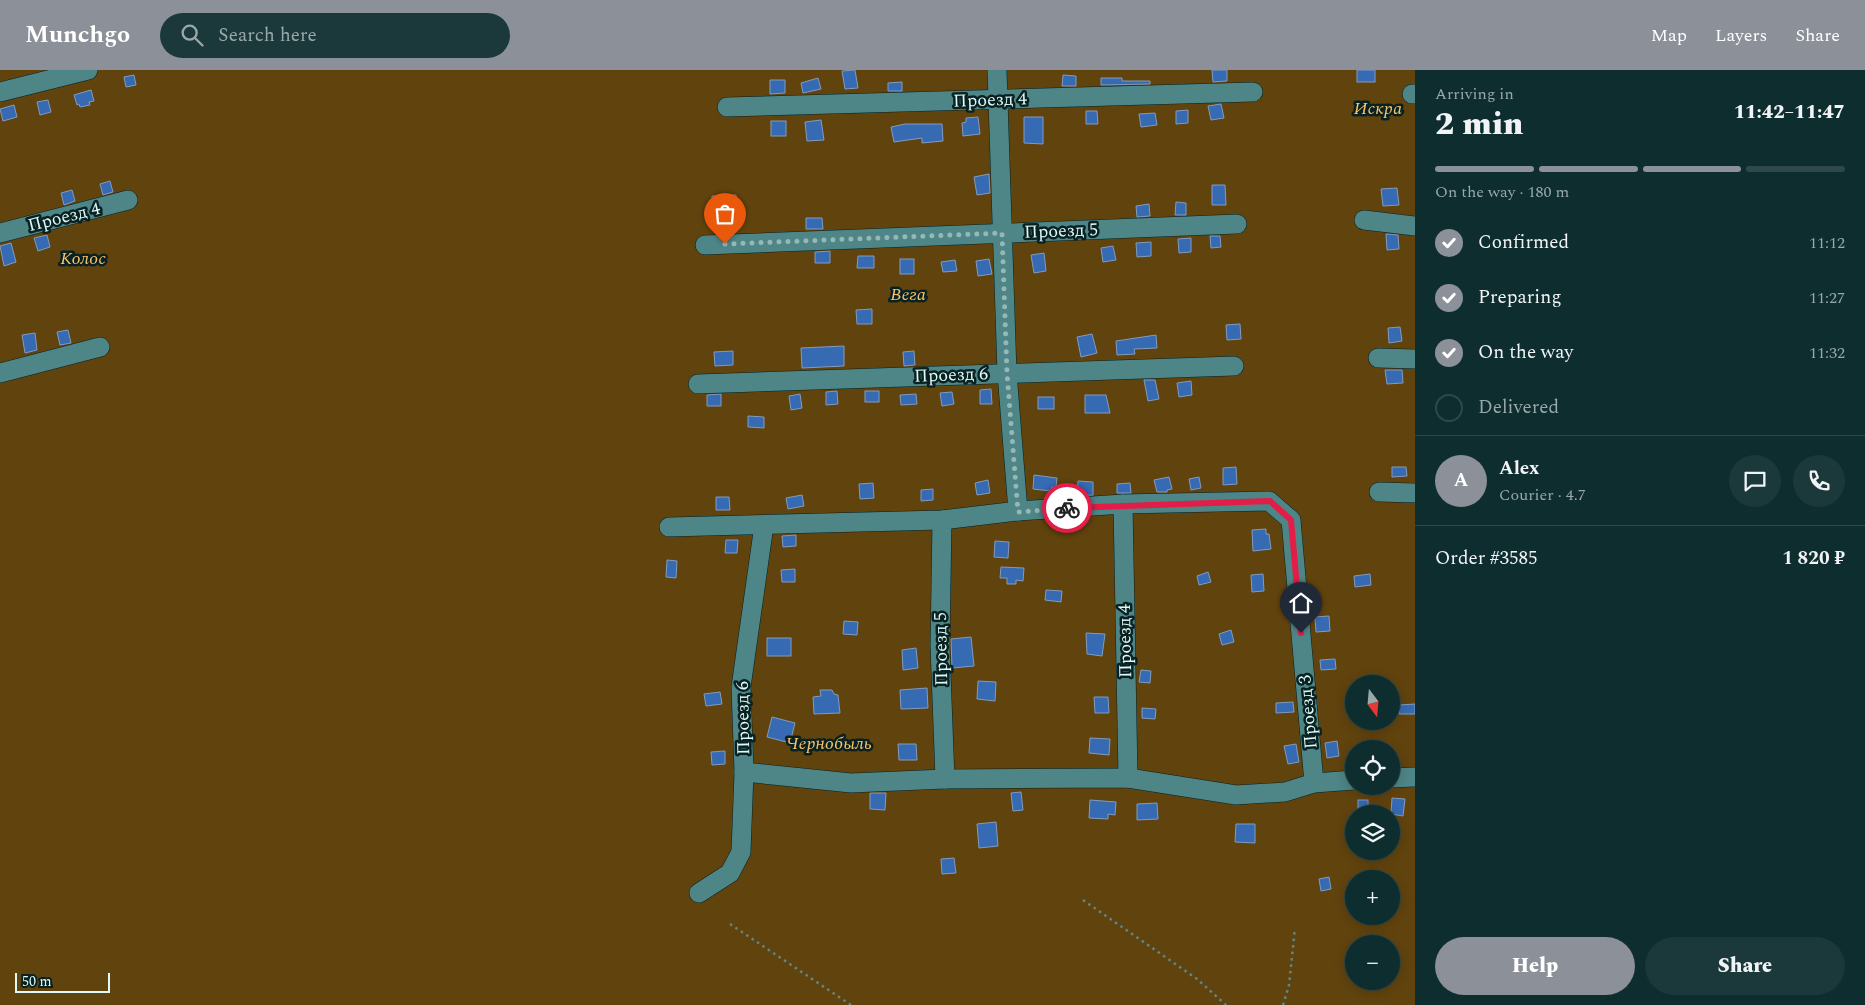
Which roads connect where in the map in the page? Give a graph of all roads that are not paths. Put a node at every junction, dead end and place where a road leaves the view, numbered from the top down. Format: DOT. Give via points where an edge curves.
graph roads {
  1 [pos="88,70"];
  2 [pos="997,70"];
  3 [pos="0,92"];
  4 [pos="1253,92"];
  5 [pos="998,100"];
  6 [pos="726,107"];
  7 [pos="128,200"];
  8 [pos="1364,220"];
  9 [pos="1237,224"];
  10 [pos="1415,226"];
  11 [pos="0,233"];
  12 [pos="1002,233"];
  13 [pos="705,244"];
  14 [pos="100,347"];
  15 [pos="1378,358"];
  16 [pos="1415,359"];
  17 [pos="1234,366"];
  18 [pos="0,373"];
  19 [pos="1007,373"];
  20 [pos="698,384"];
  21 [pos="1379,492"];
  22 [pos="1415,493"];
  23 [pos="1123,504"];
  24 [pos="1018,512"];
  25 [pos="942,520"];
  26 [pos="764,524"];
  27 [pos="669,527"];
  28 [pos="744,772"];
  29 [pos="1415,776"];
  30 [pos="1400,777"];
  31 [pos="1128,778"];
  32 [pos="945,779"];
  33 [pos="1345,781"];
  34 [pos="1314,783"];
  35 [pos="699,893"];
  1 -- 3 [label="street"];
  2 -- 5 [label="street"];
  4 -- 5 [label="street, Проезд 4"];
  5 -- 6 [label="street, Проезд 4"];
  5 -- 12 [label="street"];
  7 -- 11 [label="street, Проезд 4"];
  8 -- 10 [label="street"];
  9 -- 12 [label="street, Проезд 5"];
  12 -- 13 [label="street, Проезд 5"];
  12 -- 19 [label="street"];
  14 -- 18 [label="street"];
  15 -- 16 [label="street"];
  17 -- 19 [label="street, Проезд 6"];
  19 -- 20 [label="street, Проезд 6"];
  19 -- 24 [label="street"];
  21 -- 22 [label="street"];
  23 -- 24 [label="street"];
  23 -- 31 [label="street, Проезд 4"];
  23 -- 34 [label="street, Проезд 3" via="1270,501 1291,520"];
  24 -- 25 [label="street"];
  25 -- 26 [label="street"];
  25 -- 32 [label="street, Проезд 5" via="940,646"];
  26 -- 27 [label="street"];
  26 -- 28 [label="street, Проезд 6" via="741,687"];
  28 -- 32 [label="street" via="852,783"];
  28 -- 35 [label="street, Проезд 6" via="741,852 730,873"];
  29 -- 30 [label="street"];
  31 -- 32 [label="street"];
  31 -- 34 [label="street" via="1236,795 1285,792"];
  33 -- 34 [label="street"];
}
